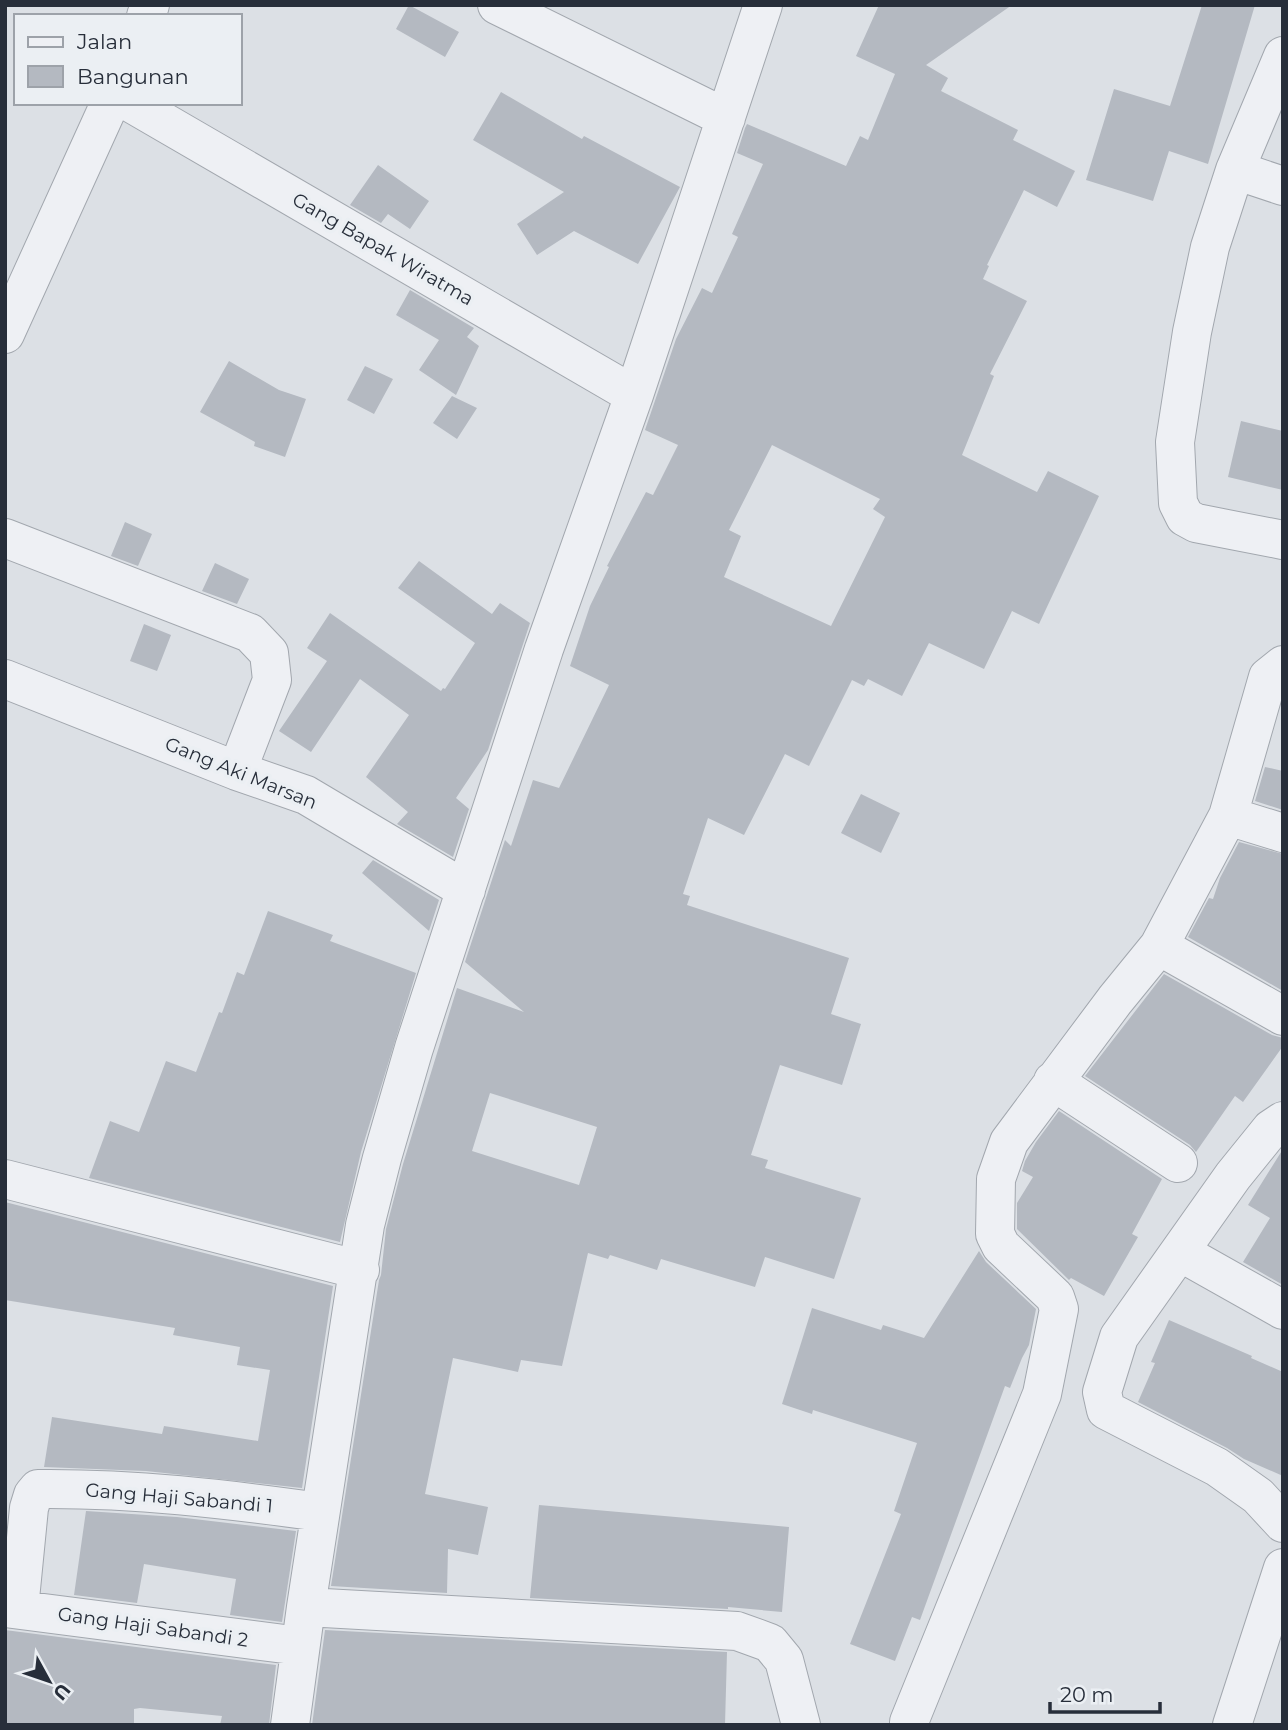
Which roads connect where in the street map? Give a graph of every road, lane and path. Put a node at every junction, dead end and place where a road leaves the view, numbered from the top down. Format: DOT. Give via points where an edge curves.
graph roads {
  1 [pos="497,5"];
  2 [pos="763,5"];
  3 [pos="1283,56"];
  4 [pos="109,105"];
  5 [pos="134,105"];
  6 [pos="726,118"];
  7 [pos="1235,170"];
  8 [pos="1283,186"];
  9 [pos="5,334"];
  10 [pos="634,395"];
  11 [pos="5,538"];
  12 [pos="1283,540"];
  13 [pos="1283,665"];
  14 [pos="5,679"];
  15 [pos="237,771"];
  16 [pos="1228,816"];
  17 [pos="1283,833"];
  18 [pos="466,890"];
  19 [pos="1159,946"];
  20 [pos="1283,1016"];
  21 [pos="1053,1081"];
  22 [pos="1283,1121"];
  23 [pos="1178,1163"];
  24 [pos="5,1179"];
  25 [pos="1180,1252"];
  26 [pos="359,1270"];
  27 [pos="1283,1310"];
  28 [pos="320,1512"];
  29 [pos="1283,1523"];
  30 [pos="1283,1568"];
  31 [pos="306,1607"];
  32 [pos="12,1609"];
  33 [pos="300,1646"];
  34 [pos="909,1722"];
  35 [pos="290,1725"];
  36 [pos="801,1725"];
  37 [pos="1232,1725"];
  1 -- 6 [label="street"];
  2 -- 6 [label="street"];
  3 -- 7 [label="street"];
  4 -- 9 [label="street"];
  5 -- 10 [label="street, Gang Bapak Wiratma"];
  6 -- 10 [label="street"];
  7 -- 8 [label="street"];
  7 -- 12 [label="street" via="1210,247 1192,332 1175,442 1178,503 1185,517 1196,523"];
  10 -- 18 [label="street" via="544,649"];
  11 -- 15 [label="street" via="250,633 269,653 272,680"];
  13 -- 16 [label="street" via="1268,677"];
  14 -- 15 [label="street, Gang Aki Marsan"];
  15 -- 18 [label="street, Gang Aki Marsan" via="306,795"];
  16 -- 17 [label="street"];
  16 -- 19 [label="street"];
  18 -- 26 [label="street" via="382,1158"];
  19 -- 20 [label="street"];
  19 -- 21 [label="street"];
  21 -- 23 [label="street"];
  21 -- 34 [label="street" via="1009,1142 996,1179 995,1234 1001,1247 1055,1297 1059,1308 1042,1394"];
  22 -- 25 [label="street" via="1233,1176"];
  24 -- 26 [label="street"];
  25 -- 27 [label="street"];
  25 -- 29 [label="street" via="1119,1338 1102,1392 1106,1410 1217,1468 1258,1496"];
  26 -- 28 [label="street"];
  28 -- 31 [label="street"];
  28 -- 32 [label="street, Gang Haji Sabandi 1" via="239,1500 38,1489 29,1508"];
  30 -- 37 [label="street"];
  31 -- 33 [label="street"];
  31 -- 36 [label="street" via="737,1632 770,1643 784,1660"];
  32 -- 33 [label="street, Gang Haji Sabandi 2"];
  33 -- 35 [label="street"];
}
